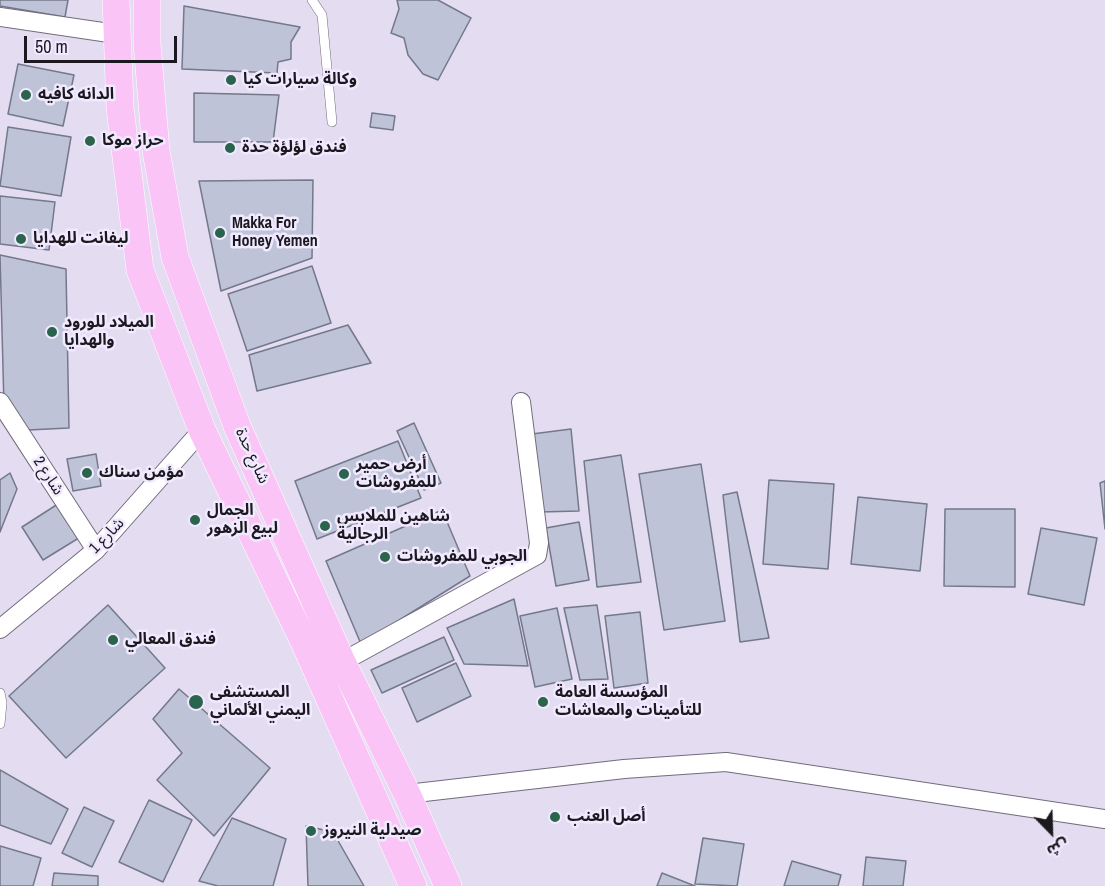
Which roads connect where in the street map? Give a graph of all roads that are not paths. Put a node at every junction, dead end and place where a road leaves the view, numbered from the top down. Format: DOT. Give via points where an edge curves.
graph roads {
  1 [pos="116,0"];
  2 [pos="147,0"];
  3 [pos="312,0"];
  4 [pos="0,17"];
  5 [pos="116,34"];
  6 [pos="332,122"];
  7 [pos="199,325"];
  8 [pos="168,343"];
  9 [pos="0,402"];
  10 [pos="521,402"];
  11 [pos="202,430"];
  12 [pos="96,550"];
  13 [pos="0,629"];
  14 [pos="342,662"];
  15 [pos="0,693"];
  16 [pos="0,724"];
  17 [pos="407,794"];
  18 [pos="1105,819"];
  19 [pos="412,886"];
  20 [pos="448,886"];
  1 -- 5 [label="main road, شارع حدة"];
  2 -- 7 [label="main road, شارع حدة" via="156,151 175,257"];
  3 -- 6 [label="lane" via="322,15"];
  4 -- 5 [label="street"];
  5 -- 8 [label="main road, شارع حدة" via="120,108 140,270"];
  7 -- 8 [label="main road"];
  7 -- 14 [label="main road, شارع حدة" via="237,426"];
  8 -- 11 [label="main road, شارع حدة"];
  9 -- 12 [label="street, شارع 2"];
  10 -- 14 [label="street" via="539,543 537,555"];
  11 -- 12 [label="street, شارع 1"];
  11 -- 19 [label="main road, شارع حدة" via="305,644"];
  12 -- 13 [label="street, شارع 1"];
  14 -- 17 [label="main road, شارع حدة"];
  15 -- 16 [label="lane"];
  17 -- 18 [label="street" via="726,762"];
  17 -- 20 [label="main road, شارع حدة"];
}
